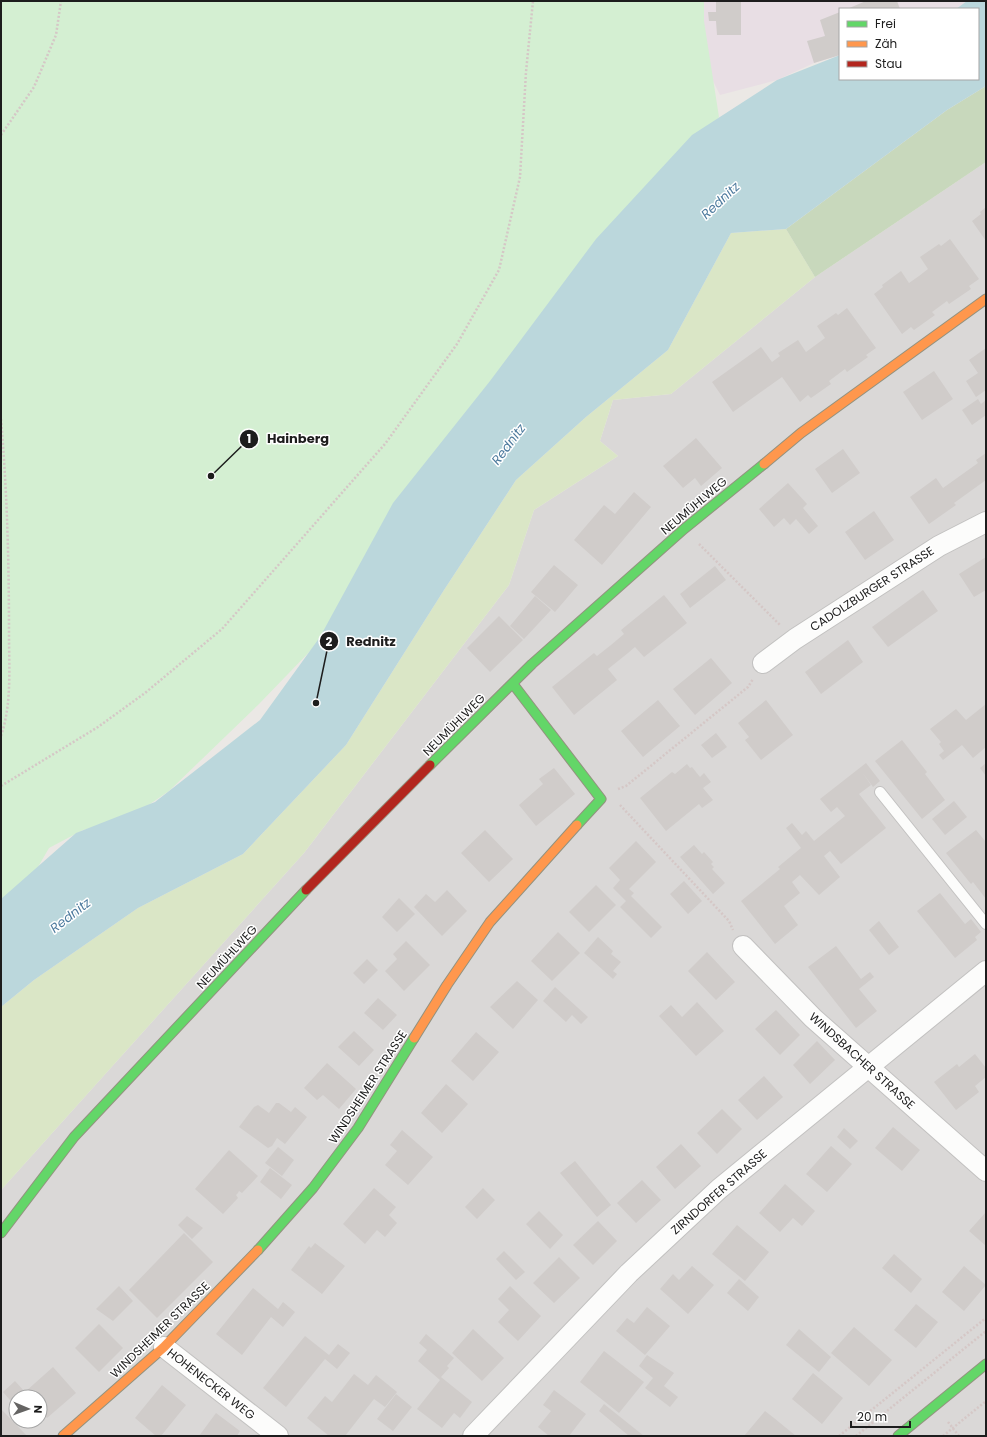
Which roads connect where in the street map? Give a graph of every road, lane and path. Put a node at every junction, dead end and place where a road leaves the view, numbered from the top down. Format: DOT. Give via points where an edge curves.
graph roads {
  1 [pos="61,1"];
  2 [pos="533,1"];
  3 [pos="1,135"];
  4 [pos="986,299"];
  5 [pos="1,419"];
  6 [pos="986,522"];
  7 [pos="684,529"];
  8 [pos="794,640"];
  9 [pos="763,663"];
  10 [pos="513,684"];
  11 [pos="1,736"];
  12 [pos="1,786"];
  13 [pos="609,792"];
  14 [pos="880,792"];
  15 [pos="601,799"];
  16 [pos="729,922"];
  17 [pos="986,924"];
  18 [pos="742,946"];
  19 [pos="986,971"];
  20 [pos="867,1067"];
  21 [pos="986,1171"];
  22 [pos="1,1233"];
  23 [pos="986,1318"];
  24 [pos="986,1331"];
  25 [pos="164,1347"];
  26 [pos="986,1364"];
  27 [pos="986,1401"];
  28 [pos="63,1436"];
  29 [pos="278,1436"];
  30 [pos="473,1436"];
  31 [pos="839,1436"];
  32 [pos="856,1436"];
  33 [pos="898,1436"];
  34 [pos="943,1436"];
  1 -- 3 [label="path" via="56,35 34,87"];
  2 -- 12 [label="path" via="520,177 499,270 457,344 385,444 222,629 145,693 98,727"];
  4 -- 7 [label="street, NEUMÜHLWEG" via="801,433"];
  5 -- 11 [label="path" via="9,575 9,670 5,723"];
  6 -- 8 [label="street, CADOLZBURGER STRASSE" via="939,546"];
  7 -- 8 [label="path"];
  7 -- 10 [label="street, NEUMÜHLWEG" via="532,664"];
  8 -- 9 [label="street, CADOLZBURGER STRASSE"];
  9 -- 13 [label="path" via="748,687 626,786"];
  10 -- 15 [label="street"];
  10 -- 22 [label="street, NEUMÜHLWEG" via="317,878 74,1137"];
  13 -- 15 [label="path"];
  13 -- 16 [label="path"];
  14 -- 17 [label="lane"];
  15 -- 25 [label="street, WINDSHEIMER STRASSE" via="490,922 447,985 358,1128 313,1188 273,1234"];
  18 -- 20 [label="street, WINDSBACHER STRASSE" via="813,1018"];
  19 -- 20 [label="street, ZIRNDORFER STRASSE"];
  20 -- 21 [label="street, WINDSBACHER STRASSE"];
  20 -- 30 [label="street, ZIRNDORFER STRASSE" via="719,1190 628,1274"];
  23 -- 31 [label="path"];
  24 -- 32 [label="path"];
  25 -- 28 [label="street, WINDSHEIMER STRASSE"];
  25 -- 29 [label="street, HOHENECKER WEG"];
  26 -- 33 [label="street"];
  27 -- 34 [label="path"];
}
